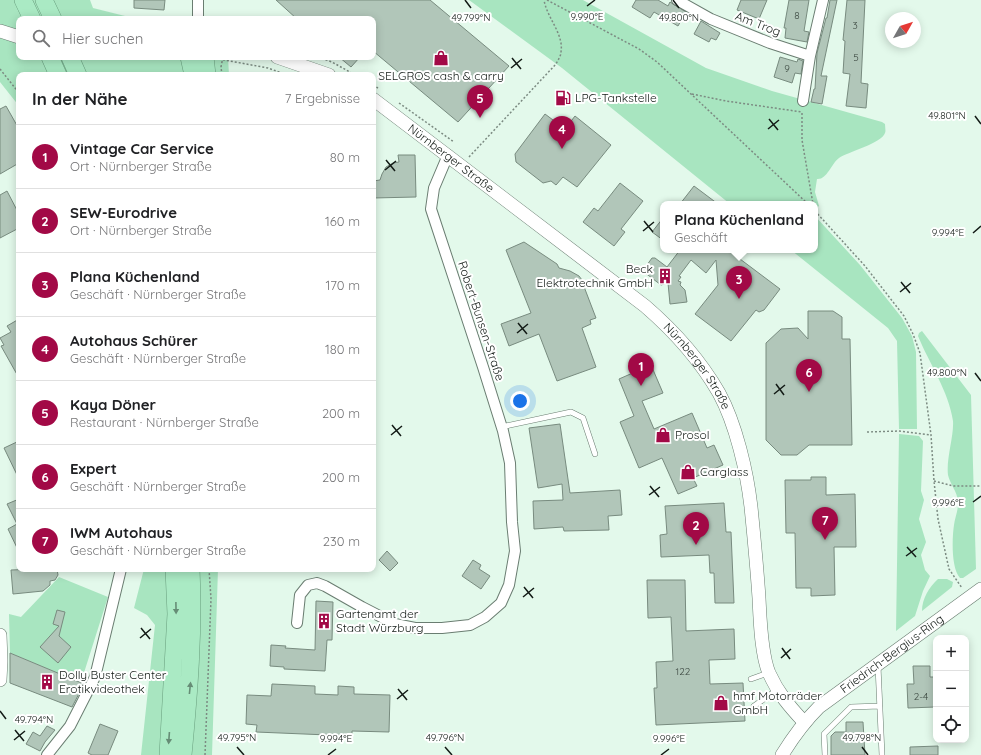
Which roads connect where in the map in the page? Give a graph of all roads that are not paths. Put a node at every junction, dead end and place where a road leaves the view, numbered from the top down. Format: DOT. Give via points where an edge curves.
graph roads {
  1 [pos="23,0"];
  2 [pos="44,0"];
  3 [pos="198,0"];
  4 [pos="677,0"];
  5 [pos="823,0"];
  6 [pos="31,16"];
  7 [pos="52,16"];
  8 [pos="198,16"];
  9 [pos="810,56"];
  10 [pos="51,60"];
  11 [pos="71,60"];
  12 [pos="190,60"];
  13 [pos="205,60"];
  14 [pos="286,60"];
  15 [pos="57,72"];
  16 [pos="77,72"];
  17 [pos="192,72"];
  18 [pos="207,72"];
  19 [pos="320,72"];
  20 [pos="376,94"];
  21 [pos="803,101"];
  22 [pos="448,155"];
  23 [pos="501,427"];
  24 [pos="594,454"];
  25 [pos="120,572"];
  26 [pos="174,572"];
  27 [pos="191,572"];
  28 [pos="981,589"];
  29 [pos="297,623"];
  30 [pos="0,635"];
  31 [pos="878,665"];
  32 [pos="769,673"];
  33 [pos="751,679"];
  34 [pos="0,680"];
  35 [pos="778,690"];
  36 [pos="754,706"];
  37 [pos="880,706"];
  38 [pos="804,722"];
  39 [pos="47,755"];
  40 [pos="168,755"];
  41 [pos="183,755"];
  42 [pos="782,755"];
  43 [pos="825,755"];
  44 [pos="882,755"];
  1 -- 6 [label="highway"];
  2 -- 7 [label="highway"];
  3 -- 8 [label="street"];
  4 -- 9 [label="street, Am Trog" via="710,19 770,44"];
  5 -- 9 [label="street"];
  9 -- 21 [label="street"];
  10 -- 15 [label="highway"];
  11 -- 16 [label="highway"];
  12 -- 17 [label="highway"];
  13 -- 18 [label="highway"];
  14 -- 19 [label="street"];
  20 -- 22 [label="street, Nürnberger Straße"];
  22 -- 23 [label="street, Robert-Bunsen-Straße" via="434,188 431,209"];
  22 -- 32 [label="street, Nürnberger Straße" via="645,306 684,345 719,394 741,454 749,497 760,622"];
  23 -- 24 [label="lane" via="571,412 583,418"];
  23 -- 29 [label="street, Robert-Bunsen-Straße" via="510,464 515,551 509,585 501,603 485,617 470,625 416,628 395,624 317,583 308,585 300,595"];
  25 -- 39 [label="street" via="94,677 70,726"];
  26 -- 40 [label="highway, one-way" via="176,614"];
  41 -- 27 [label="highway, one-way" via="190,680"];
  28 -- 31 [label="street, Friedrich-Bergius-Ring"];
  30 -- 34 [label="street"];
  31 -- 37 [label="lane"];
  31 -- 38 [label="street, Friedrich-Bergius-Ring" via="820,707"];
  32 -- 33 [label="lane"];
  32 -- 35 [label="street, Nürnberger Straße"];
  35 -- 36 [label="lane"];
  35 -- 38 [label="street, Nürnberger Straße"];
  37 -- 43 [label="lane" via="851,707 824,734"];
  37 -- 44 [label="lane"];
  38 -- 42 [label="street"];
}
